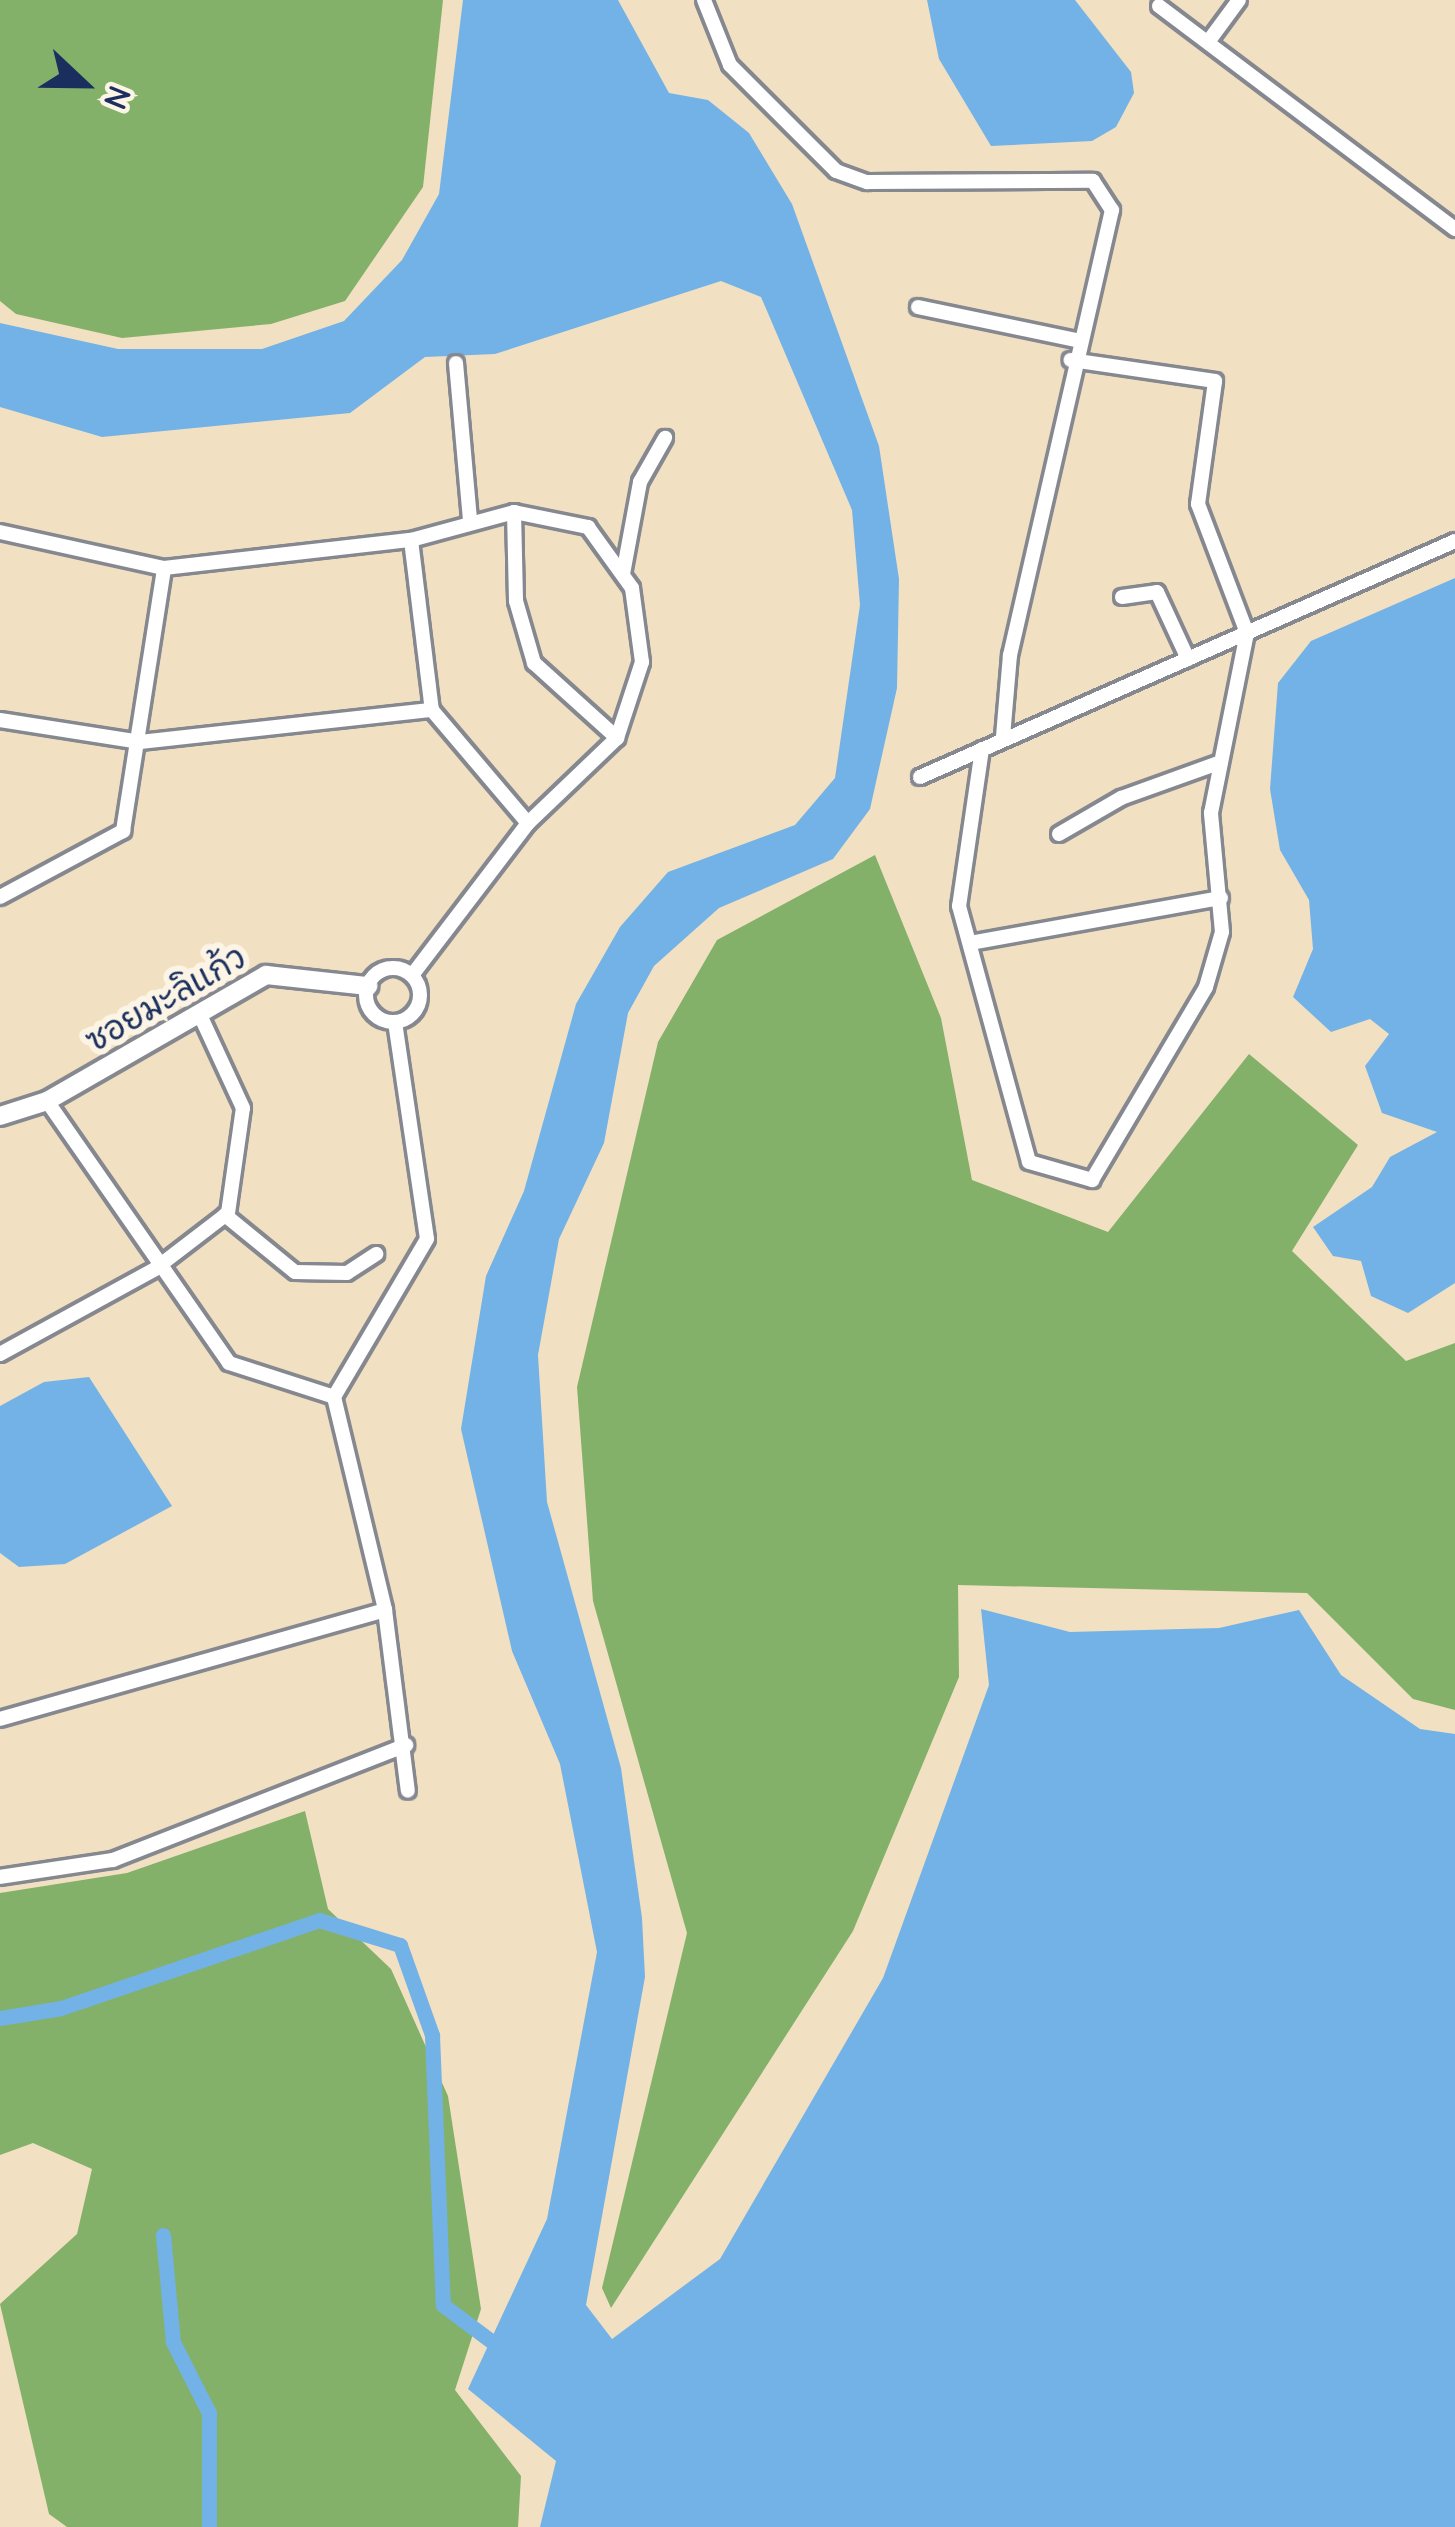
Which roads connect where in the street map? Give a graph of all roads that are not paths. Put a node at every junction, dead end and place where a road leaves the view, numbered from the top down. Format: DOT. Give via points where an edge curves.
graph roads {
  1 [pos="704,0"];
  2 [pos="1239,0"];
  3 [pos="1159,6"];
  4 [pos="1208,42"];
  5 [pos="1455,229"];
  6 [pos="918,307"];
  7 [pos="1076,340"];
  8 [pos="1071,360"];
  9 [pos="456,363"];
  10 [pos="664,438"];
  11 [pos="514,512"];
  12 [pos="470,519"];
  13 [pos="0,532"];
  14 [pos="411,540"];
  15 [pos="1455,541"];
  16 [pos="164,568"];
  17 [pos="622,574"];
  18 [pos="1122,597"];
  19 [pos="1247,633"];
  20 [pos="1188,659"];
  21 [pos="432,710"];
  22 [pos="0,720"];
  23 [pos="1003,737"];
  24 [pos="617,738"];
  25 [pos="140,742"];
  26 [pos="982,748"];
  27 [pos="1221,762"];
  28 [pos="920,777"];
  29 [pos="528,823"];
  30 [pos="1059,835"];
  31 [pos="0,897"];
  32 [pos="1221,898"];
  33 [pos="970,944"];
  34 [pos="412,975"];
  35 [pos="368,986"];
  36 [pos="200,1018"];
  37 [pos="395,1022"];
  38 [pos="47,1101"];
  39 [pos="0,1117"];
  40 [pos="225,1215"];
  41 [pos="376,1254"];
  42 [pos="155,1269"];
  43 [pos="0,1354"];
  44 [pos="334,1397"];
  45 [pos="385,1610"];
  46 [pos="0,1719"];
  47 [pos="406,1745"];
  48 [pos="408,1790"];
  49 [pos="0,1877"];
  1 -- 7 [label="street" via="730,65 836,171 868,182 1093,182 1112,210"];
  2 -- 4 [label="street"];
  3 -- 4 [label="street"];
  4 -- 5 [label="street"];
  6 -- 7 [label="street"];
  7 -- 8 [label="street"];
  8 -- 19 [label="street" via="1215,381 1198,504"];
  8 -- 23 [label="street"];
  9 -- 12 [label="street"];
  10 -- 17 [label="street" via="640,482"];
  11 -- 12 [label="street"];
  11 -- 17 [label="street" via="588,527"];
  11 -- 24 [label="street" via="517,602 534,663"];
  12 -- 14 [label="street"];
  13 -- 16 [label="street"];
  14 -- 16 [label="street"];
  14 -- 21 [label="street"];
  15 -- 19 [label="street"];
  16 -- 25 [label="street"];
  17 -- 24 [label="street" via="642,662"];
  18 -- 20 [label="street" via="1157,592"];
  19 -- 20 [label="street"];
  19 -- 27 [label="street"];
  20 -- 23 [label="street"];
  21 -- 25 [label="street"];
  21 -- 29 [label="street"];
  22 -- 25 [label="street"];
  23 -- 26 [label="street"];
  24 -- 29 [label="street"];
  25 -- 31 [label="street" via="123,831"];
  26 -- 28 [label="street"];
  26 -- 33 [label="street" via="959,905"];
  27 -- 30 [label="street" via="1121,798"];
  27 -- 32 [label="street" via="1211,812"];
  29 -- 34 [label="street"];
  32 -- 33 [label="street"];
  32 -- 33 [label="street" via="1206,988 1091,1180 1029,1162"];
  34 -- 35 [label="street" via="387,968"];
  34 -- 37 [label="street" via="417,1008"];
  35 -- 36 [label="street, ซอยมะลิแก้ว" via="266,975"];
  35 -- 37 [label="street" via="372,1012"];
  36 -- 38 [label="street, ซอยมะลิแก้ว"];
  36 -- 40 [label="street" via="243,1108"];
  37 -- 44 [label="street" via="427,1239"];
  38 -- 39 [label="street, ซอยมะลิแก้ว"];
  38 -- 42 [label="street"];
  40 -- 41 [label="street" via="295,1272 347,1273"];
  40 -- 42 [label="street"];
  42 -- 43 [label="street"];
  42 -- 44 [label="street" via="229,1364"];
  44 -- 45 [label="street"];
  45 -- 46 [label="street"];
  45 -- 47 [label="street"];
  47 -- 48 [label="street"];
  47 -- 49 [label="street" via="113,1860"];
}
